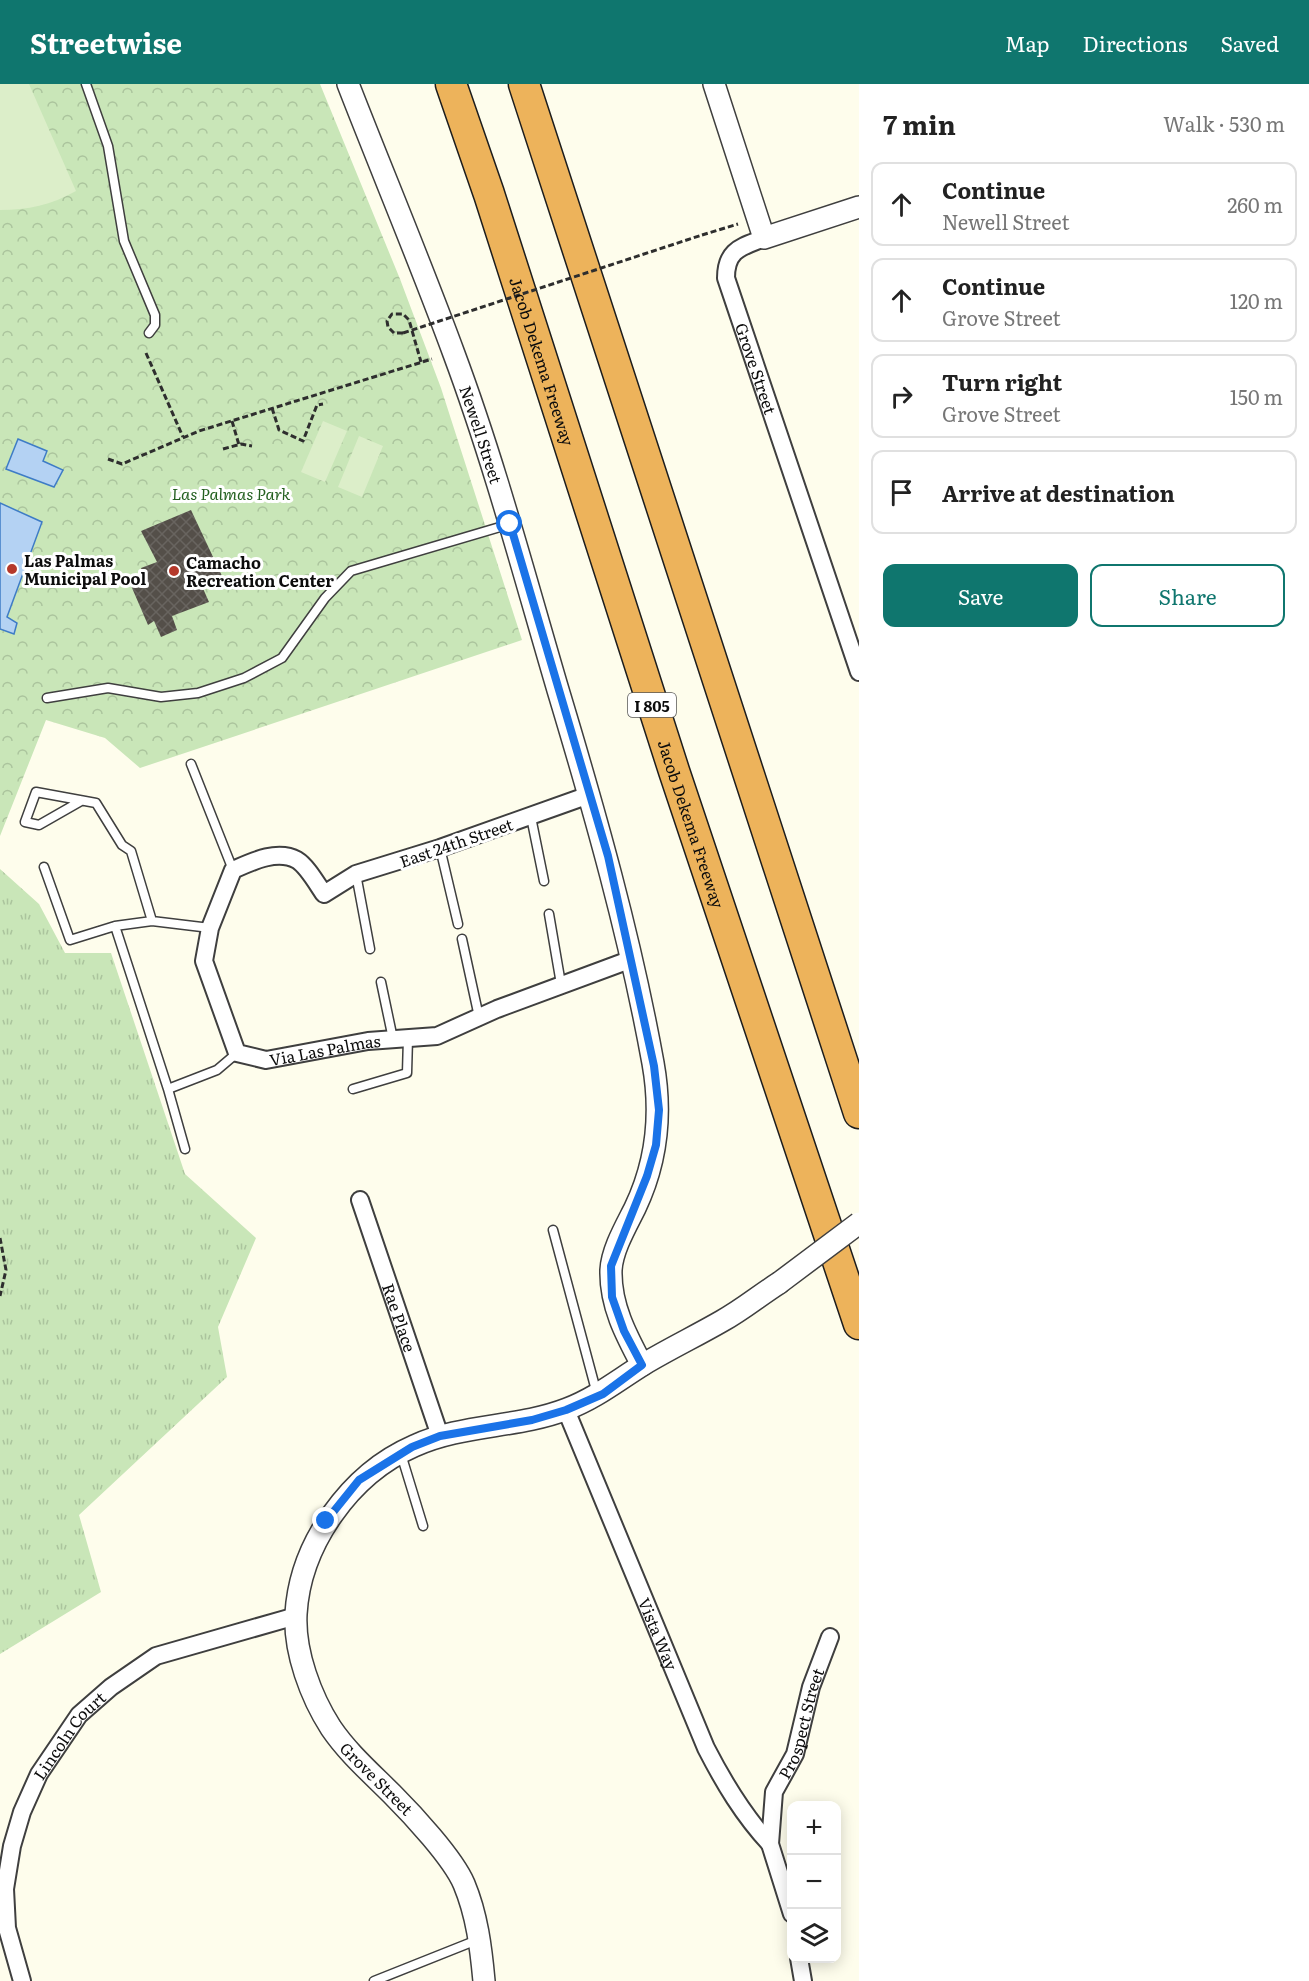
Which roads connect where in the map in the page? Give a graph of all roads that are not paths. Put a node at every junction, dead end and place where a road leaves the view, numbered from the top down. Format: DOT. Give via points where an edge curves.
graph roads {
  1 [pos="86,84"];
  2 [pos="348,84"];
  3 [pos="451,84"];
  4 [pos="524,84"];
  5 [pos="714,84"];
  6 [pos="859,207"];
  7 [pos="764,238"];
  8 [pos="149,333"];
  9 [pos="510,524"];
  10 [pos="859,672"];
  11 [pos="47,698"];
  12 [pos="191,765"];
  13 [pos="589,795"];
  14 [pos="81,801"];
  15 [pos="531,817"];
  16 [pos="440,848"];
  17 [pos="44,867"];
  18 [pos="232,870"];
  19 [pos="356,874"];
  20 [pos="544,881"];
  21 [pos="549,914"];
  22 [pos="152,921"];
  23 [pos="458,924"];
  24 [pos="115,926"];
  25 [pos="210,928"];
  26 [pos="462,939"];
  27 [pos="370,949"];
  28 [pos="632,959"];
  29 [pos="381,982"];
  30 [pos="561,984"];
  31 [pos="479,1017"];
  32 [pos="401,1039"];
  33 [pos="237,1053"];
  34 [pos="168,1089"];
  35 [pos="353,1089"];
  36 [pos="859,1113"];
  37 [pos="185,1149"];
  38 [pos="360,1200"];
  39 [pos="859,1223"];
  40 [pos="553,1230"];
  41 [pos="859,1324"];
  42 [pos="642,1365"];
  43 [pos="597,1396"];
  44 [pos="566,1410"];
  45 [pos="440,1436"];
  46 [pos="401,1454"];
  47 [pos="423,1526"];
  48 [pos="296,1616"];
  49 [pos="830,1637"];
  50 [pos="770,1844"];
  51 [pos="790,1909"];
  52 [pos="480,1939"];
  53 [pos="800,1963"];
  54 [pos="22,1981"];
  55 [pos="374,1981"];
  56 [pos="484,1981"];
  57 [pos="803,1981"];
  1 -- 8 [label="lane" via="108,146 124,242 155,315 155,325"];
  2 -- 9 [label="street, Newell Street" via="455,356"];
  3 -- 41 [label="highway, Jacob Dekema Freeway / I 805"];
  4 -- 36 [label="highway"];
  5 -- 7 [label="street"];
  6 -- 7 [label="street"];
  7 -- 10 [label="street, Grove Street" via="736,250 726,264 726,278"];
  9 -- 11 [label="lane" via="351,571 325,598 282,658 244,678 198,693 161,697 108,688"];
  9 -- 13 [label="street, Newell Street"];
  12 -- 18 [label="lane"];
  13 -- 15 [label="street, East 24th Street"];
  13 -- 28 [label="street, Newell Street"];
  14 -- 14 [label="lane" via="36,792 25,822 39,825"];
  14 -- 22 [label="lane" via="96,803 122,845 131,851"];
  15 -- 16 [label="street, East 24th Street"];
  15 -- 20 [label="lane"];
  16 -- 19 [label="street, East 24th Street"];
  16 -- 23 [label="lane"];
  17 -- 24 [label="lane" via="70,940"];
  18 -- 19 [label="street, East 24th Street" via="262,858 287,857 299,861 324,894"];
  18 -- 25 [label="street"];
  19 -- 27 [label="lane"];
  21 -- 30 [label="lane"];
  22 -- 24 [label="lane"];
  22 -- 25 [label="lane"];
  24 -- 34 [label="lane"];
  25 -- 33 [label="street" via="204,961"];
  26 -- 31 [label="lane"];
  28 -- 30 [label="street, Via Las Palmas"];
  28 -- 42 [label="street, Newell Street" via="659,1110 656,1145 647,1176 611,1266 612,1297"];
  29 -- 32 [label="lane"];
  30 -- 31 [label="street, Via Las Palmas"];
  31 -- 32 [label="street, Via Las Palmas" via="437,1036"];
  32 -- 33 [label="street, Via Las Palmas" via="318,1048 266,1060"];
  32 -- 35 [label="lane" via="407,1073"];
  33 -- 34 [label="lane" via="217,1070"];
  34 -- 37 [label="lane"];
  38 -- 45 [label="street, Rae Place"];
  39 -- 42 [label="street, bridge" via="724,1320"];
  40 -- 43 [label="lane"];
  42 -- 43 [label="street, Grove Street"];
  43 -- 44 [label="street, Grove Street"];
  44 -- 45 [label="street, Grove Street"];
  44 -- 50 [label="street, Vista Way" via="706,1748 727,1789"];
  45 -- 46 [label="street, Grove Street"];
  46 -- 47 [label="lane"];
  46 -- 48 [label="street, Grove Street" via="359,1480 326,1521 301,1584"];
  48 -- 52 [label="street, Grove Street" via="304,1673 318,1707 341,1743 418,1820 464,1882"];
  48 -- 54 [label="street, Lincoln Court" via="156,1656 79,1715 39,1774 12,1846 5,1889 7,1928"];
  49 -- 50 [label="street, Prospect Street" via="795,1754 774,1792"];
  50 -- 51 [label="street, Prospect Street"];
  52 -- 55 [label="lane"];
  52 -- 56 [label="street, Grove Street"];
  53 -- 57 [label="street"];
}
